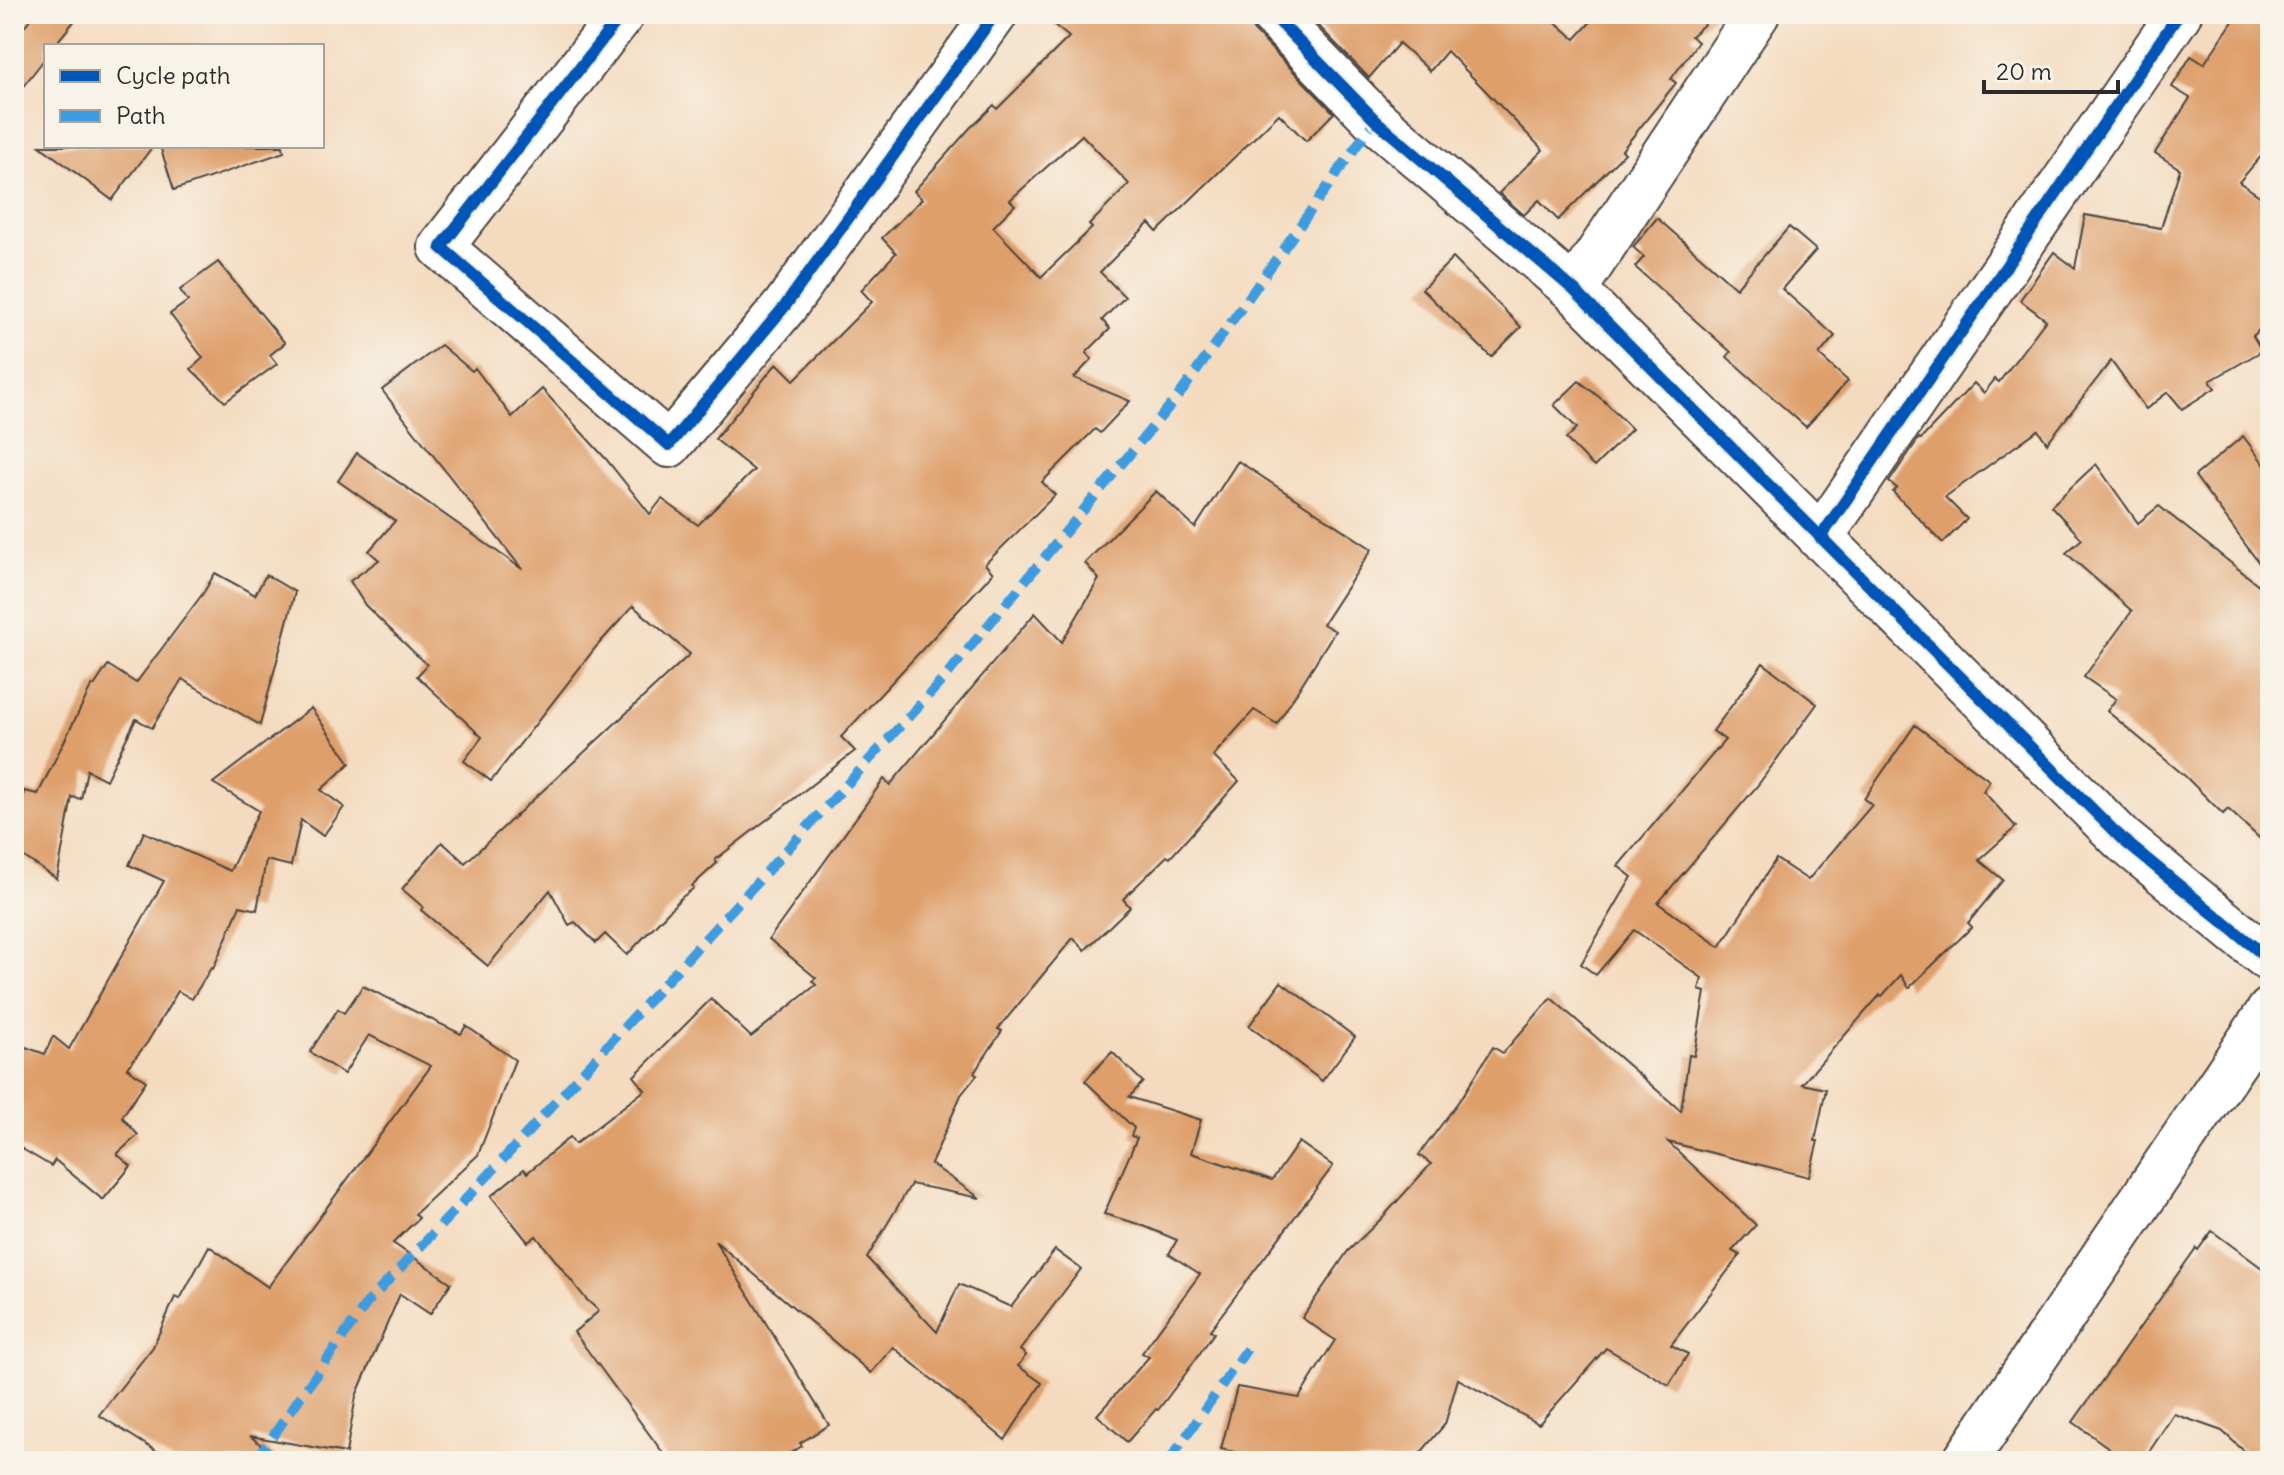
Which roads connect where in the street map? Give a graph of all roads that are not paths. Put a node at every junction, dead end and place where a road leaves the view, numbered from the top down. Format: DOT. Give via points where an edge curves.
graph roads {
  1 [pos="622,14"];
  2 [pos="995,14"];
  3 [pos="1272,14"];
  4 [pos="1757,14"];
  5 [pos="2179,14"];
  6 [pos="1574,290"];
  7 [pos="1820,538"];
  8 [pos="2270,960"];
  9 [pos="2270,1010"];
  10 [pos="1965,1461"];
  1 -- 2 [label="street" via="441,247 669,445 785,306"];
  3 -- 6 [label="street" via="1375,120"];
  4 -- 6 [label="street"];
  5 -- 7 [label="street"];
  6 -- 7 [label="street"];
  7 -- 8 [label="street" via="2122,839"];
  9 -- 10 [label="street"];
}
